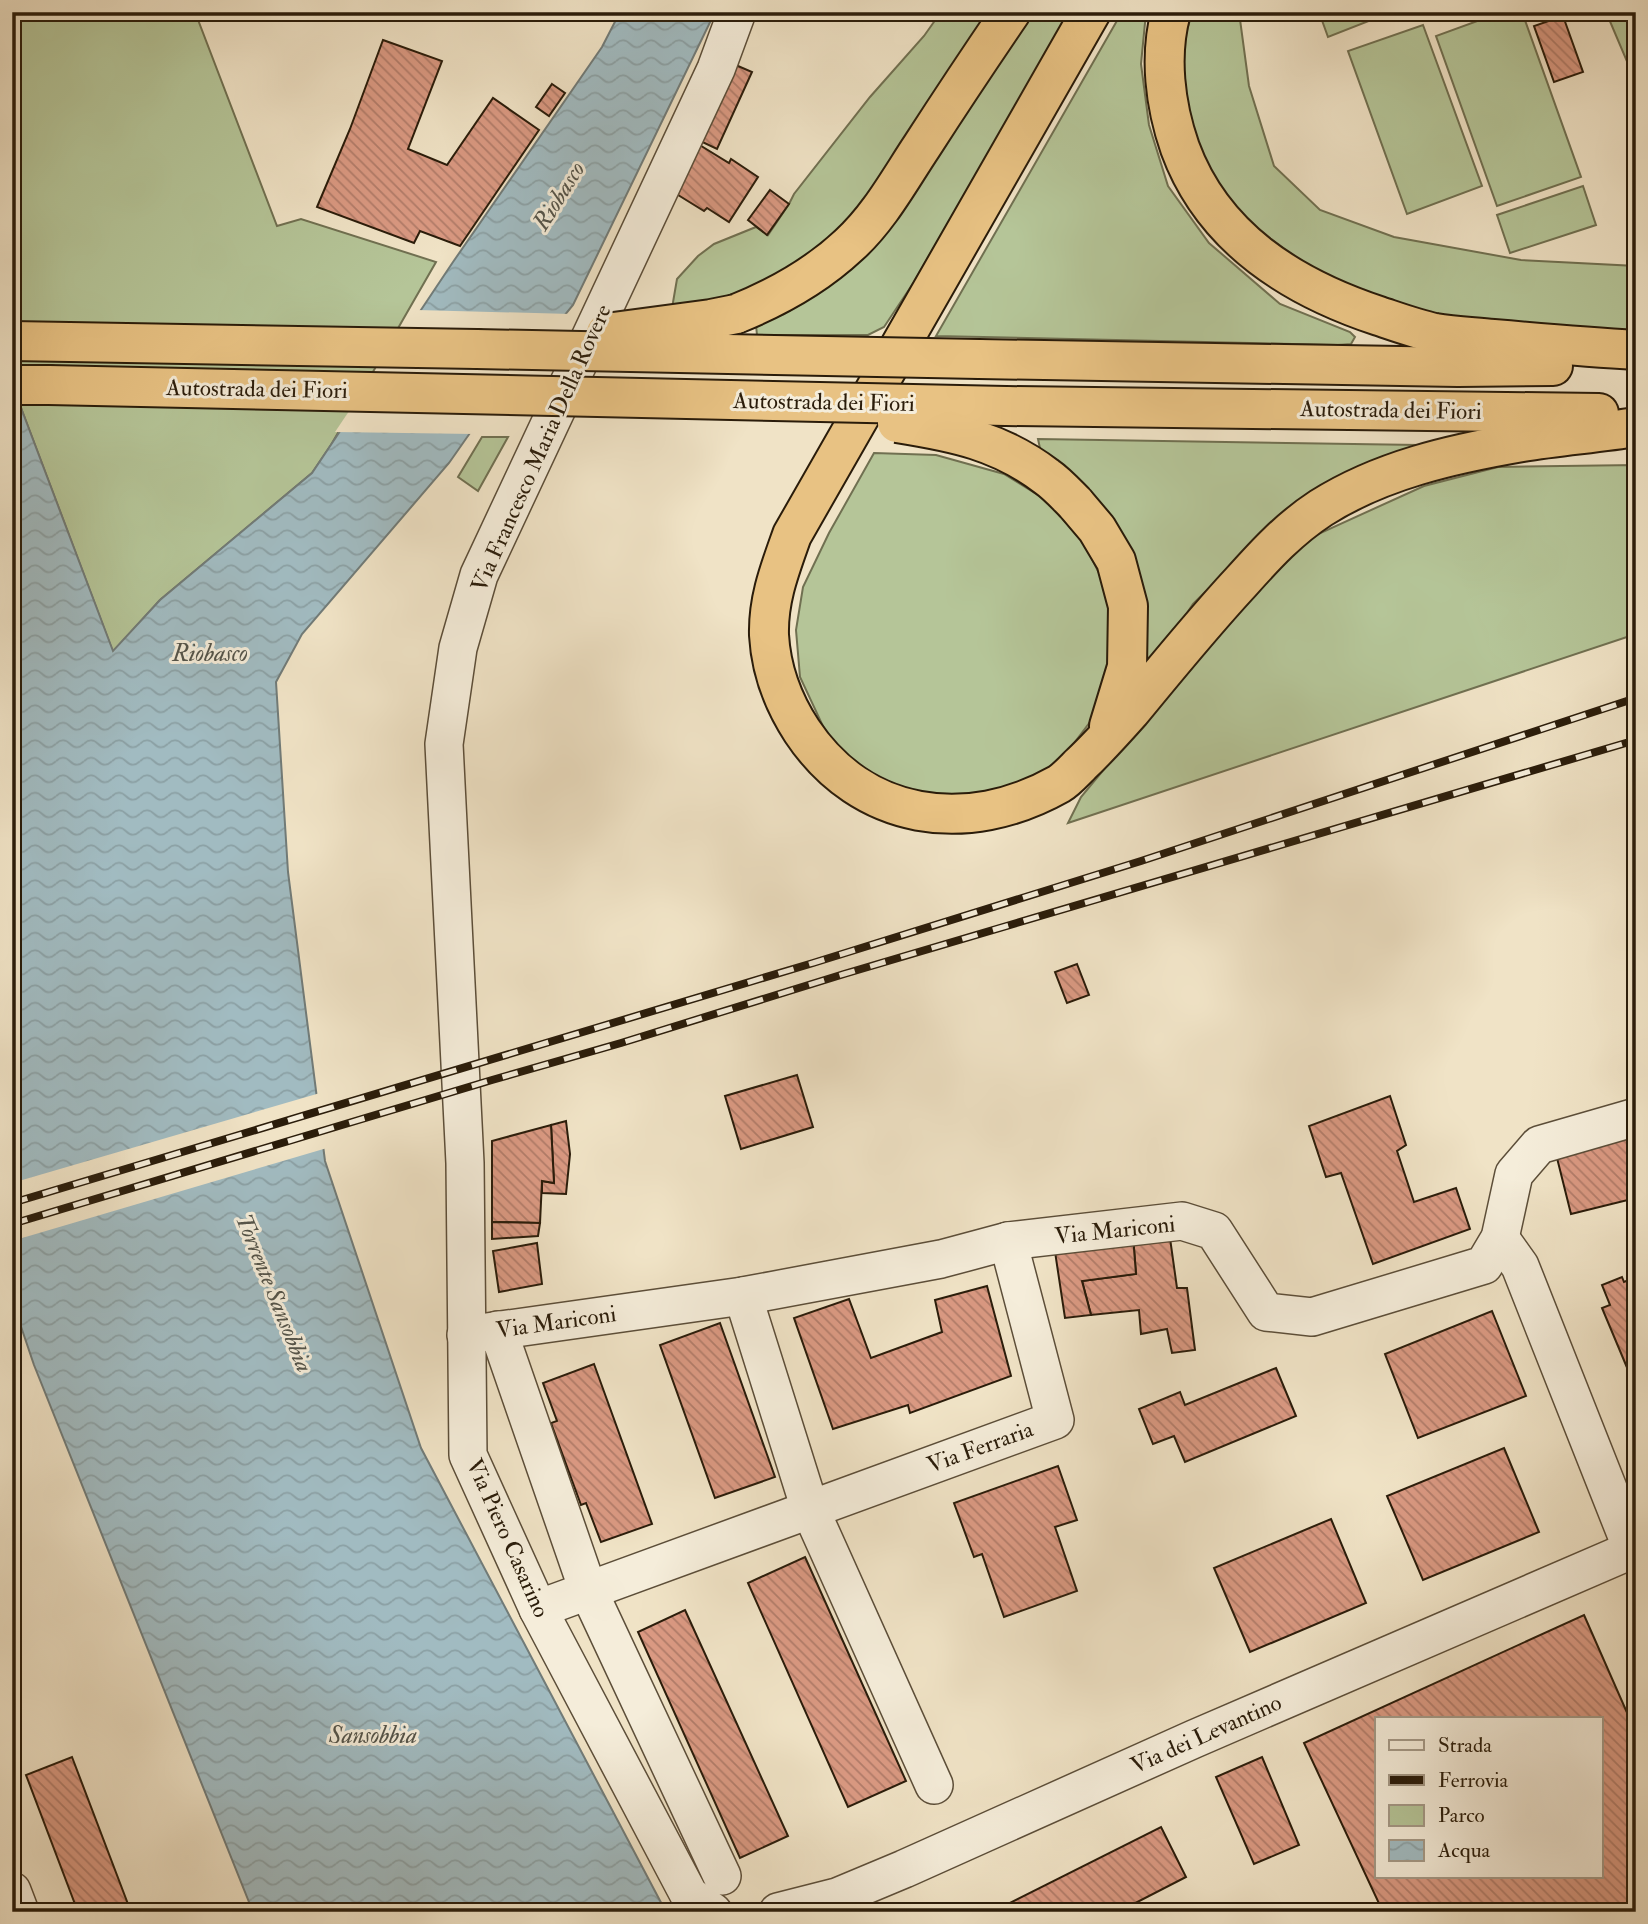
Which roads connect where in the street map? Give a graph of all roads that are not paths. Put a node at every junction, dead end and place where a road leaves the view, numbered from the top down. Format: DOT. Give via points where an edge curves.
graph roads {
  1 [pos="737,12"];
  2 [pos="1011,12"];
  3 [pos="1091,12"];
  4 [pos="1171,12"];
  5 [pos="12,341"];
  6 [pos="477,349"];
  7 [pos="1636,350"];
  8 [pos="1636,366"];
  9 [pos="12,385"];
  10 [pos="754,401"];
  11 [pos="1636,413"];
  12 [pos="1636,427"];
  13 [pos="1104,742"];
  14 [pos="463,1117"];
  15 [pos="1636,1117"];
  16 [pos="1500,1238"];
  17 [pos="1008,1241"];
  18 [pos="743,1296"];
  19 [pos="482,1333"];
  20 [pos="810,1509"];
  21 [pos="1634,1549"];
  22 [pos="588,1590"];
  23 [pos="538,1609"];
  24 [pos="934,1785"];
  25 [pos="722,1876"];
  26 [pos="12,1891"];
  27 [pos="20,1912"];
  28 [pos="713,1912"];
  29 [pos="778,1912"];
  1 -- 14 [label="street, Via Francesco Maria Della Rovere" via="716,69 479,575 458,648 444,744"];
  2 -- 6 [label="highway, bridge" via="877,212 850,244 793,286 762,304 711,319"];
  3 -- 13 [label="highway" via="792,535 772,591 769,633 773,668 789,710 815,750 843,777 883,802 923,813 972,814 1014,805 1061,783"];
  4 -- 7 [label="highway" via="1164,51 1166,88 1188,170 1232,233 1263,260 1351,307 1435,333"];
  5 -- 6 [label="highway, Autostrada dei Fiori"];
  6 -- 8 [label="highway, Autostrada dei Fiori, bridge" via="1458,367"];
  9 -- 10 [label="highway, Autostrada dei Fiori, bridge"];
  10 -- 11 [label="highway, Autostrada dei Fiori, bridge"];
  10 -- 13 [label="highway, bridge" via="960,434 1021,460 1048,477 1075,503 1116,561 1128,606 1127,667"];
  12 -- 13 [label="highway" via="1464,453 1366,484 1320,509 1283,537 1221,603"];
  14 -- 19 [label="street, Via Piero Casarino"];
  15 -- 16 [label="street, Via Mariconi" via="1539,1145 1514,1174"];
  16 -- 17 [label="street, Via Mariconi" via="1483,1265 1312,1317 1266,1312 1214,1231 1182,1221"];
  16 -- 21 [label="street, Via dei Levantino" via="1520,1266"];
  17 -- 18 [label="street, Via Mariconi" via="941,1259"];
  17 -- 20 [label="street, Via Ferraria" via="1055,1420"];
  18 -- 19 [label="street, Via Mariconi"];
  18 -- 20 [label="street"];
  19 -- 22 [label="street, Via Piero Casarino"];
  19 -- 23 [label="street, Via Piero Casarino" via="468,1455"];
  20 -- 22 [label="street, Via Ferraria"];
  20 -- 24 [label="street"];
  21 -- 29 [label="street, Via dei Levantino" via="1194,1738 904,1869 837,1897"];
  22 -- 23 [label="street, Via Ferraria"];
  22 -- 25 [label="street, Via Piero Casarino"];
  23 -- 28 [label="street, Via Piero Casarino" via="689,1895"];
  26 -- 27 [label="street"];
}
